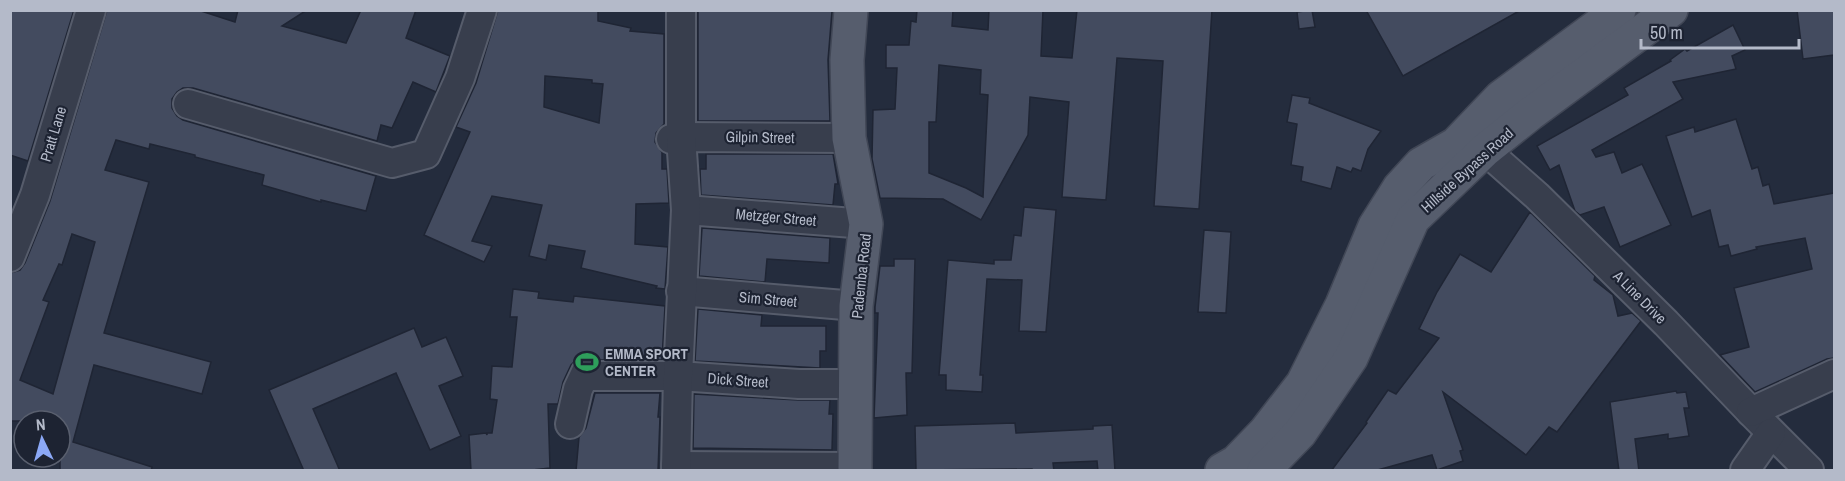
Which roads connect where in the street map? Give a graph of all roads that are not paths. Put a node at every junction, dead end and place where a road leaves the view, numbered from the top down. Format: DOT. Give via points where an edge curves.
graph roads {
  1 [pos="91,10"];
  2 [pos="482,10"];
  3 [pos="681,10"];
  4 [pos="851,10"];
  5 [pos="1619,10"];
  6 [pos="1671,10"];
  7 [pos="188,104"];
  8 [pos="676,138"];
  9 [pos="849,138"];
  10 [pos="1471,147"];
  11 [pos="686,210"];
  12 [pos="866,224"];
  13 [pos="10,257"];
  14 [pos="681,291"];
  15 [pos="856,306"];
  16 [pos="1834,374"];
  17 [pos="678,376"];
  18 [pos="855,384"];
  19 [pos="1751,412"];
  20 [pos="570,424"];
  21 [pos="1771,434"];
  22 [pos="676,468"];
  23 [pos="855,469"];
  24 [pos="1222,471"];
  25 [pos="1264,471"];
  26 [pos="1745,471"];
  27 [pos="1809,471"];
  1 -- 13 [label="street, Pratt Lane" via="34,195"];
  2 -- 7 [label="street" via="460,78 426,154 392,163"];
  3 -- 8 [label="street"];
  4 -- 9 [label="main road, Pademba Road" via="847,60"];
  5 -- 10 [label="main road, Hillside Bypass Road" via="1501,97"];
  6 -- 10 [label="main road, Hillside Bypass Road" via="1530,114"];
  8 -- 9 [label="street, Gilpin Street"];
  8 -- 11 [label="street"];
  9 -- 12 [label="main road, Pademba Road"];
  10 -- 19 [label="street, A Line Drive" via="1538,196"];
  10 -- 24 [label="main road, Hillside Bypass Road" via="1421,164 1399,188 1375,226 1303,383 1265,432"];
  10 -- 25 [label="main road, Hillside Bypass Road" via="1413,219 1351,358 1300,433"];
  11 -- 12 [label="street, Metzger Street"];
  11 -- 14 [label="street"];
  12 -- 15 [label="main road, Pademba Road"];
  14 -- 15 [label="street, Sim Street"];
  14 -- 17 [label="street"];
  15 -- 18 [label="main road, Pademba Road"];
  16 -- 19 [label="street"];
  17 -- 18 [label="street, Dick Street"];
  17 -- 20 [label="street, Dick Street" via="592,376 586,372"];
  17 -- 22 [label="street"];
  18 -- 23 [label="main road, Pademba Road"];
  19 -- 21 [label="street, A Line Drive"];
  21 -- 26 [label="street"];
  21 -- 27 [label="street, A Line Drive"];
  22 -- 23 [label="street"];
}
